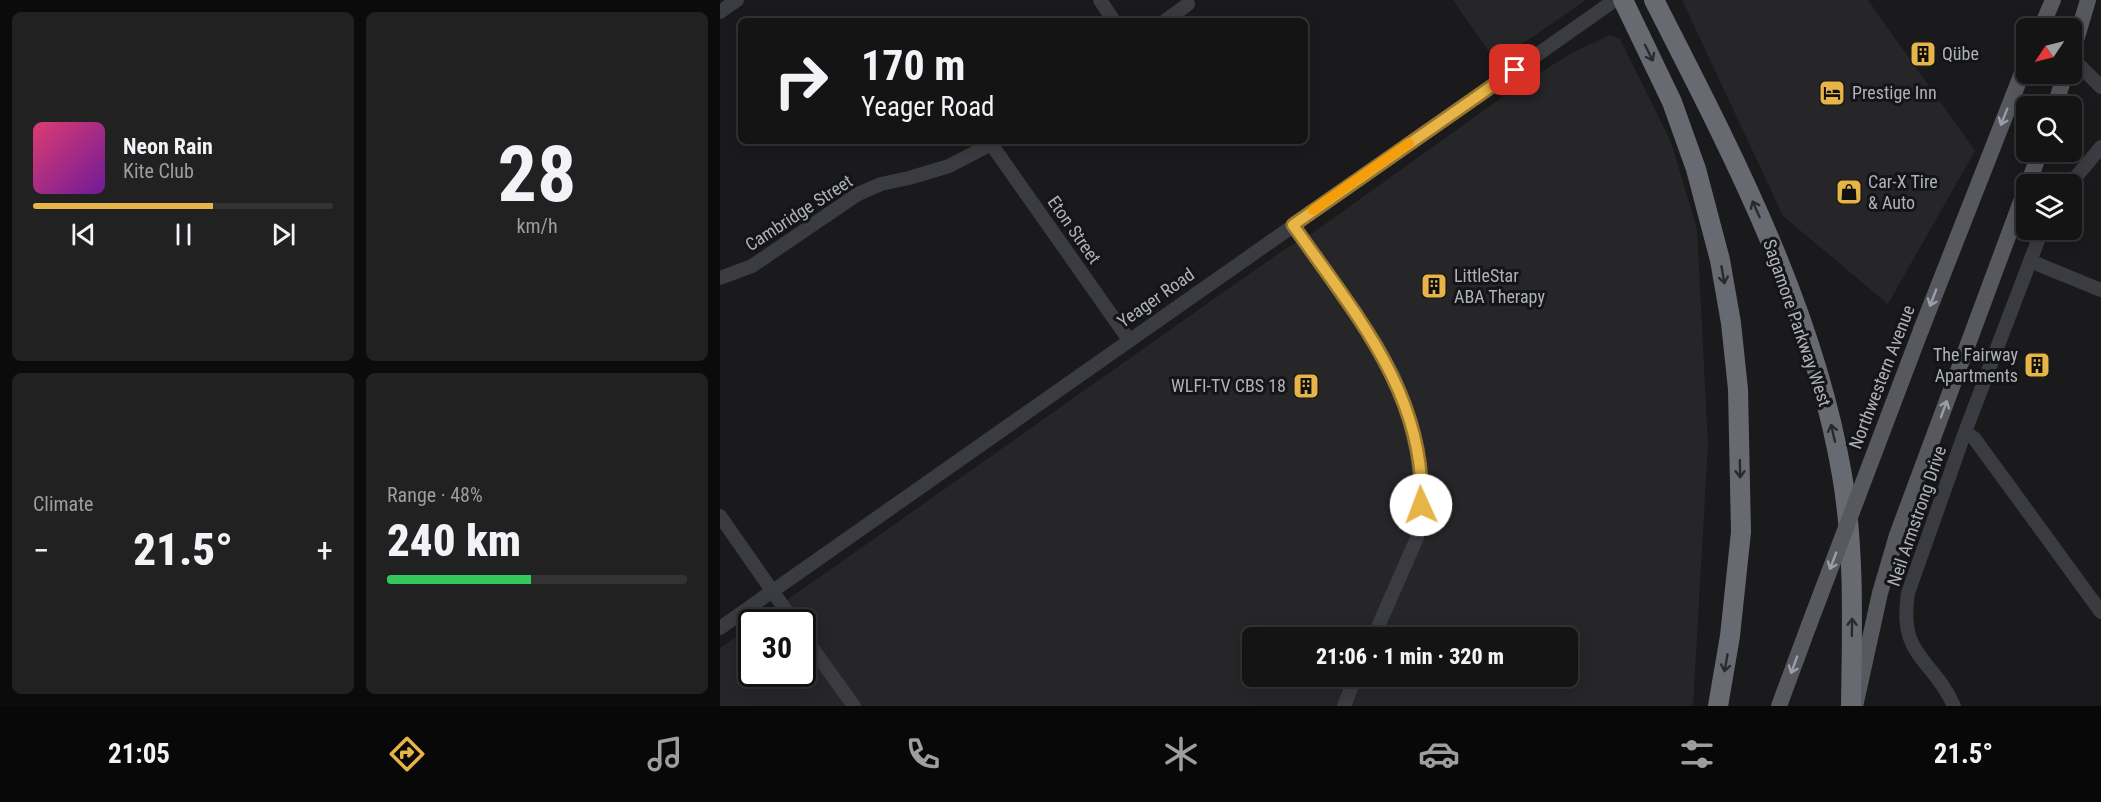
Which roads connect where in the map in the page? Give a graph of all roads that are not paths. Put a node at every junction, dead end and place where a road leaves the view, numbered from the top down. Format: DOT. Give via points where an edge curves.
graph roads {
  1 [pos="737,0"];
  2 [pos="1100,0"];
  3 [pos="1615,0"];
  4 [pos="1623,0"];
  5 [pos="1654,0"];
  6 [pos="2054,0"];
  7 [pos="2088,0"];
  8 [pos="1188,4"];
  9 [pos="720,12"];
  10 [pos="1112,18"];
  11 [pos="1169,18"];
  12 [pos="2046,18"];
  13 [pos="2082,21"];
  14 [pos="2082,67"];
  15 [pos="2018,84"];
  16 [pos="2101,87"];
  17 [pos="989,144"];
  18 [pos="994,144"];
  19 [pos="2101,147"];
  20 [pos="2078,174"];
  21 [pos="2016,216"];
  22 [pos="1293,225"];
  23 [pos="2038,240"];
  24 [pos="2030,261"];
  25 [pos="720,278"];
  26 [pos="2101,290"];
  27 [pos="1129,340"];
  28 [pos="1965,432"];
  29 [pos="720,516"];
  30 [pos="772,592"];
  31 [pos="784,609"];
  32 [pos="2101,612"];
  33 [pos="1378,627"];
  34 [pos="720,628"];
  35 [pos="816,653"];
  36 [pos="1352,687"];
  37 [pos="854,706"];
  38 [pos="1344,706"];
  39 [pos="1719,706"];
  40 [pos="1779,706"];
  41 [pos="1853,706"];
  42 [pos="1954,706"];
  1 -- 9 [label="street"];
  2 -- 10 [label="street"];
  3 -- 22 [label="street, Yeager Road"];
  4 -- 39 [label="highway, one-way" via="1672,102 1696,168 1720,260 1731,323 1738,389 1741,532"];
  41 -- 5 [label="highway, Sagamore Parkway West, one-way" via="1851,550 1842,476 1822,383 1787,281 1757,210"];
  6 -- 12 [label="main road"];
  7 -- 13 [label="main road"];
  8 -- 11 [label="street"];
  14 -- 16 [label="street"];
  15 -- 40 [label="main road, Northwestern Avenue, one-way, bridge"];
  17 -- 25 [label="street, Cambridge Street" via="949,166 858,194 752,266"];
  18 -- 27 [label="street, Eton Street"];
  19 -- 20 [label="street"];
  41 -- 21 [label="main road, one-way" via="1897,535"];
  22 -- 27 [label="street, Yeager Road"];
  22 -- 33 [label="street" via="1377,345 1407,409 1417,454 1422,490 1417,538"];
  23 -- 24 [label="street, Neil Armstrong Drive"];
  24 -- 26 [label="street"];
  24 -- 28 [label="street, Neil Armstrong Drive"];
  27 -- 30 [label="street, Yeager Road"];
  28 -- 32 [label="street, Neil Armstrong Drive" via="1974,438"];
  28 -- 42 [label="street, Neil Armstrong Drive" via="1917,565 1905,612 1913,648"];
  29 -- 30 [label="street"];
  30 -- 31 [label="street"];
  30 -- 34 [label="street, Yeager Road"];
  35 -- 37 [label="street"];
  36 -- 38 [label="street"];
}
